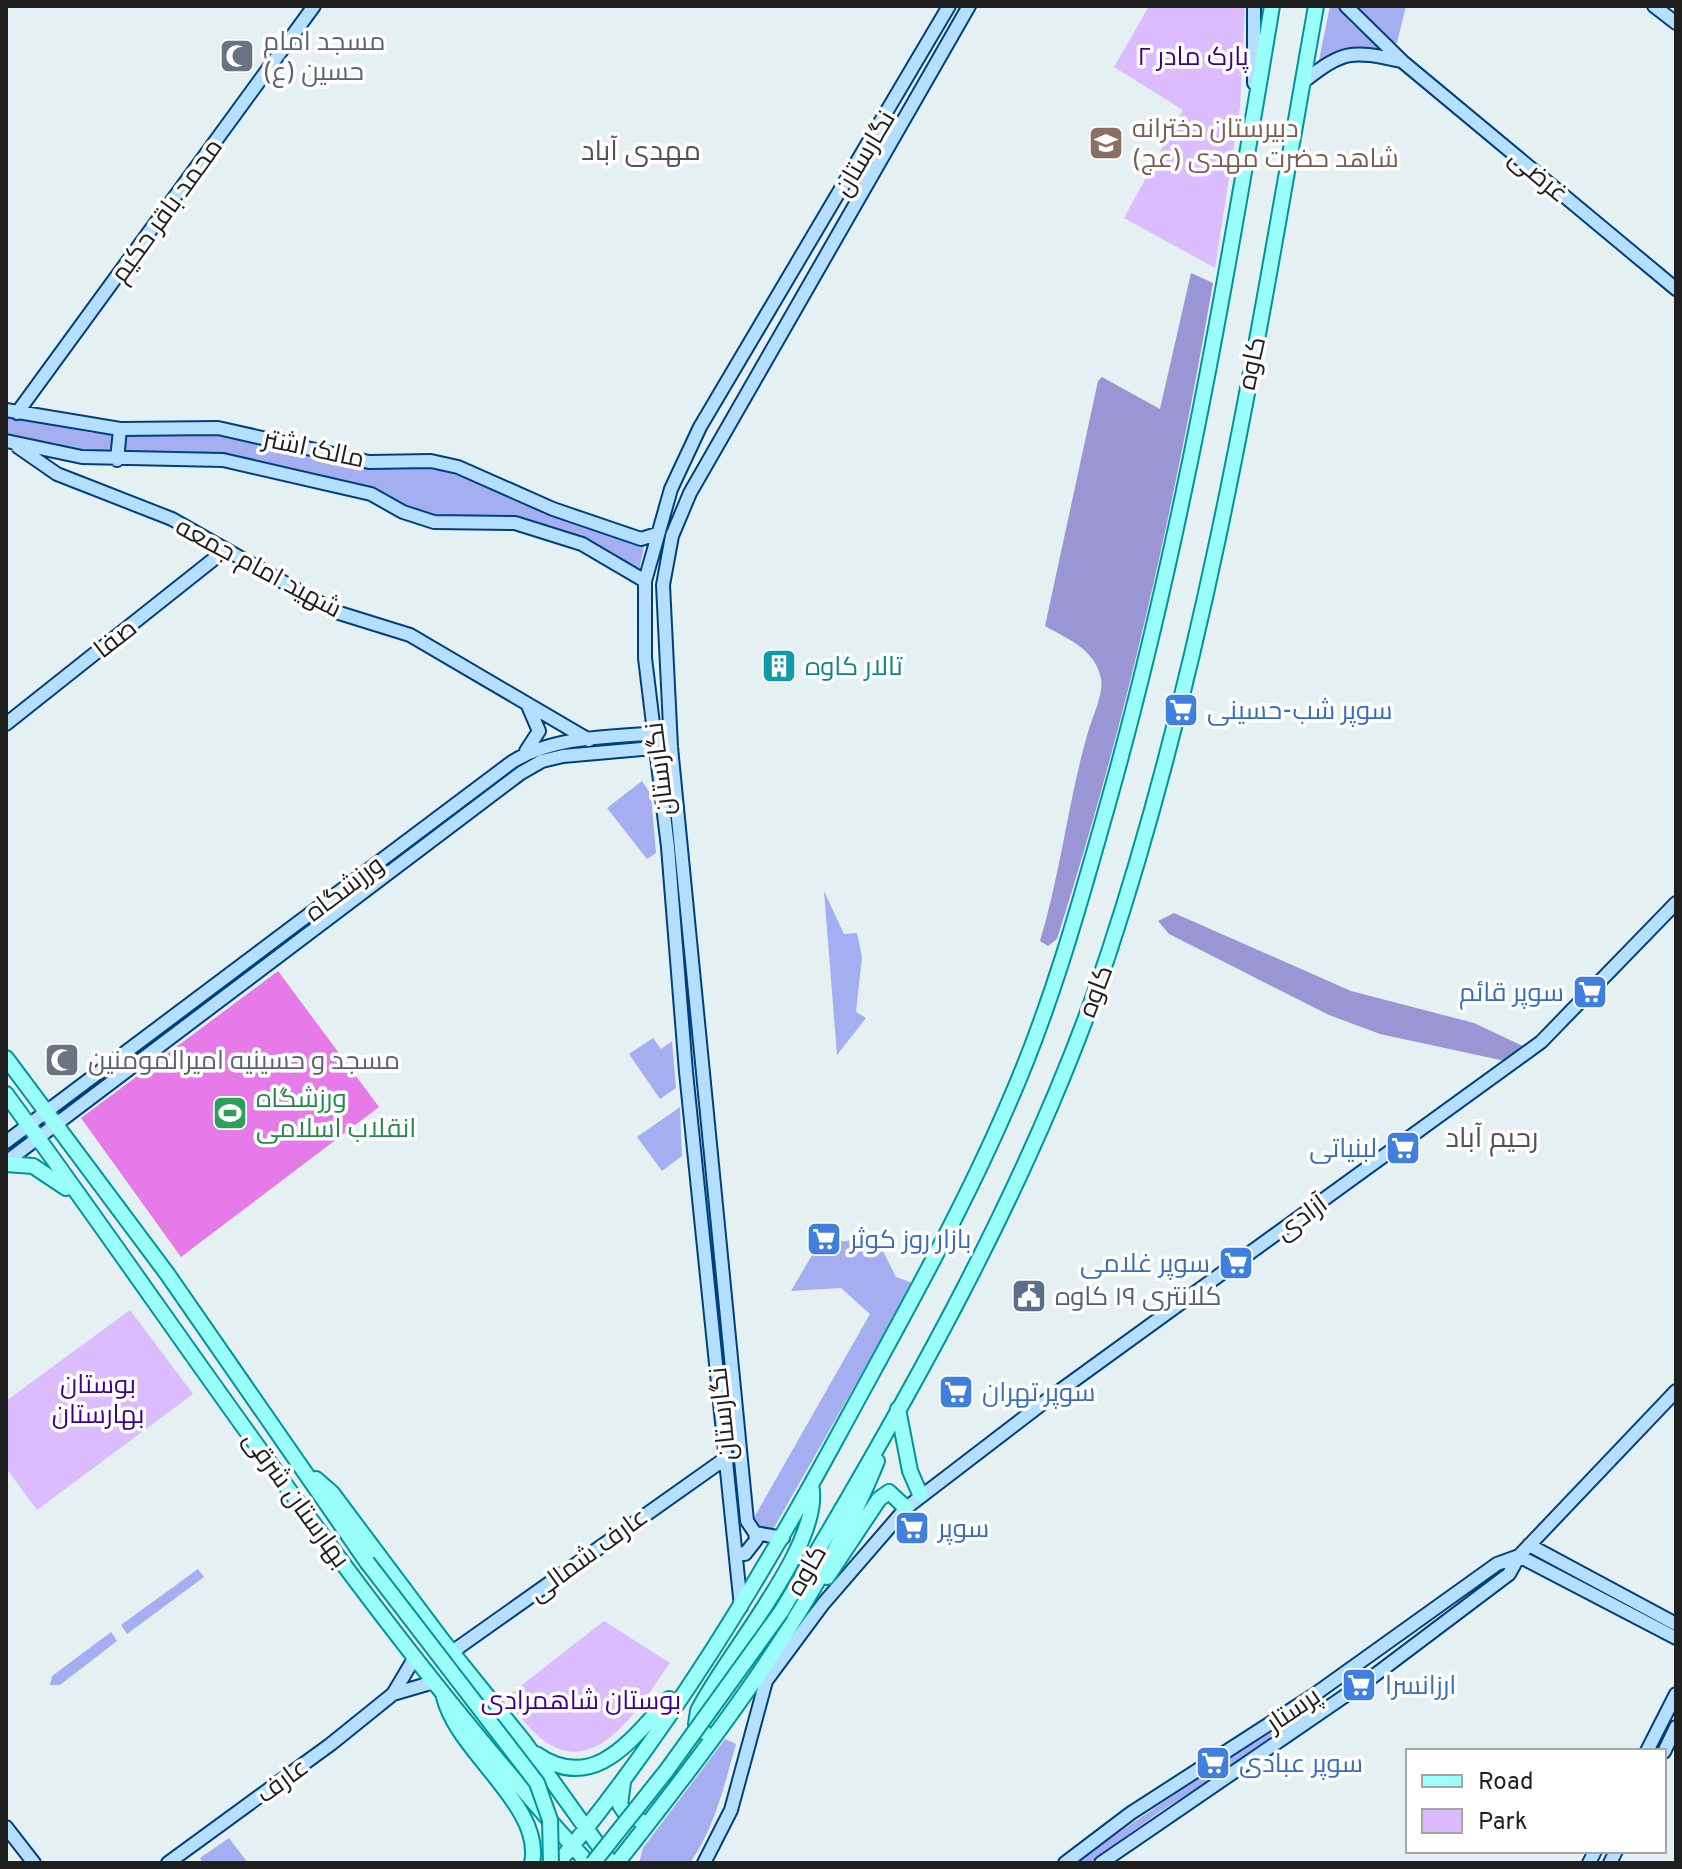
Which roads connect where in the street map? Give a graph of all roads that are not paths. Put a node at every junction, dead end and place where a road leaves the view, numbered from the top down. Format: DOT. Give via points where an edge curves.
graph roads {
  1 [pos="314,6"];
  2 [pos="949,6"];
  3 [pos="969,6"];
  4 [pos="1254,6"];
  5 [pos="1272,6"];
  6 [pos="1316,6"];
  7 [pos="1346,6"];
  8 [pos="1654,6"];
  9 [pos="940,22"];
  10 [pos="1676,23"];
  11 [pos="955,29"];
  12 [pos="929,40"];
  13 [pos="941,51"];
  14 [pos="1403,62"];
  15 [pos="1303,82"];
  16 [pos="1254,115"];
  17 [pos="1676,289"];
  18 [pos="12,412"];
  19 [pos="708,413"];
  20 [pos="727,426"];
  21 [pos="120,429"];
  22 [pos="9,442"];
  23 [pos="117,460"];
  24 [pos="657,534"];
  25 [pos="224,551"];
  26 [pos="645,581"];
  27 [pos="525,703"];
  28 [pos="6,724"];
  29 [pos="670,732"];
  30 [pos="590,740"];
  31 [pos="655,740"];
  32 [pos="671,747"];
  33 [pos="523,756"];
  34 [pos="1676,903"];
  35 [pos="6,1058"];
  36 [pos="705,1091"];
  37 [pos="688,1093"];
  38 [pos="6,1094"];
  39 [pos="45,1111"];
  40 [pos="28,1124"];
  41 [pos="57,1127"];
  42 [pos="39,1140"];
  43 [pos="6,1142"];
  44 [pos="6,1163"];
  45 [pos="86,1205"];
  46 [pos="1676,1391"];
  47 [pos="898,1409"];
  48 [pos="726,1458"];
  49 [pos="301,1465"];
  50 [pos="811,1485"];
  51 [pos="920,1494"];
  52 [pos="906,1508"];
  53 [pos="755,1533"];
  54 [pos="783,1538"];
  55 [pos="1529,1545"];
  56 [pos="736,1553"];
  57 [pos="1519,1556"];
  58 [pos="741,1607"];
  59 [pos="1676,1624"];
  60 [pos="1676,1638"];
  61 [pos="777,1645"];
  62 [pos="452,1652"];
  63 [pos="415,1657"];
  64 [pos="696,1672"];
  65 [pos="439,1688"];
  66 [pos="393,1694"];
  67 [pos="1676,1694"];
  68 [pos="488,1697"];
  69 [pos="1676,1727"];
  70 [pos="716,1731"];
  71 [pos="475,1733"];
  72 [pos="525,1743"];
  73 [pos="1648,1749"];
  74 [pos="1665,1749"];
  75 [pos="624,1778"];
  76 [pos="649,1821"];
  77 [pos="6,1827"];
  78 [pos="586,1830"];
  79 [pos="633,1842"];
  80 [pos="595,1858"];
  81 [pos="34,1863"];
  82 [pos="168,1863"];
  83 [pos="532,1863"];
  84 [pos="551,1863"];
  85 [pos="558,1863"];
  86 [pos="630,1863"];
  87 [pos="704,1863"];
  88 [pos="1065,1863"];
  89 [pos="1101,1863"];
  1 -- 18 [label="street, محمد باقر حکیم"];
  2 -- 9 [label="street, نگارستان"];
  3 -- 11 [label="street, نگارستان"];
  4 -- 16 [label="street"];
  5 -- 16 [label="main road, کاوه"];
  6 -- 15 [label="main road, کاوه"];
  7 -- 14 [label="street, غرضی"];
  8 -- 10 [label="street"];
  9 -- 11 [label="street"];
  9 -- 12 [label="street, نگارستان"];
  11 -- 13 [label="street, نگارستان"];
  12 -- 13 [label="street" via="936,39"];
  12 -- 19 [label="street, نگارستان"];
  13 -- 20 [label="street, نگارستان"];
  14 -- 15 [label="street" via="1368,54 1336,56"];
  14 -- 17 [label="street, غرضی"];
  15 -- 47 [label="main road, کاوه" via="1191,661 1109,952 1008,1195"];
  16 -- 50 [label="main road, کاوه" via="1151,651 1070,940 1008,1106 924,1278"];
  18 -- 21 [label="street, مالک اشتر"];
  19 -- 20 [label="street"];
  19 -- 24 [label="street, نگارستان" via="671,489"];
  20 -- 29 [label="street, نگارستان" via="672,536 663,585"];
  21 -- 23 [label="street"];
  21 -- 24 [label="street, مالک اشتر" via="218,428 369,462 431,461 641,539"];
  22 -- 23 [label="street, مالک اشتر"];
  22 -- 25 [label="street, شهید امام جمعه" via="57,474 172,519"];
  23 -- 26 [label="street, مالک اشتر" via="223,460 371,494 434,522 515,523 582,544"];
  24 -- 26 [label="street, نگارستان"];
  25 -- 27 [label="street, شهید امام جمعه" via="336,612 410,635"];
  25 -- 28 [label="street, صفا"];
  26 -- 31 [label="street, نگارستان" via="645,658"];
  27 -- 30 [label="street, شهید امام جمعه"];
  27 -- 33 [label="street" via="539,731"];
  29 -- 31 [label="street, ورزشگاه"];
  29 -- 32 [label="street, نگارستان"];
  30 -- 31 [label="street, ورزشگاه"];
  30 -- 33 [label="street, ورزشگاه" via="535,748"];
  31 -- 32 [label="street"];
  31 -- 37 [label="street, نگارستان"];
  31 -- 41 [label="street, ورزشگاه" via="542,761 521,773"];
  32 -- 36 [label="street, نگارستان"];
  33 -- 39 [label="street, ورزشگاه"];
  34 -- 51 [label="street, آزادی" via="1541,1042"];
  35 -- 39 [label="main road"];
  36 -- 37 [label="street"];
  36 -- 53 [label="street, نگارستان" via="747,1521"];
  37 -- 48 [label="street, نگارستان"];
  38 -- 40 [label="main road"];
  39 -- 40 [label="street, ورزشگاه"];
  39 -- 41 [label="main road, بهارستان شرقی"];
  40 -- 42 [label="main road, بهارستان شرقی"];
  40 -- 43 [label="street, ورزشگاه"];
  41 -- 42 [label="street, ورزشگاه"];
  41 -- 49 [label="main road, بهارستان شرقی"];
  42 -- 44 [label="street, ورزشگاه"];
  42 -- 45 [label="main road, بهارستان شرقی"];
  44 -- 45 [label="main road" via="43,1170"];
  45 -- 63 [label="main road, بهارستان شرقی"];
  46 -- 55 [label="street, پرستار"];
  47 -- 51 [label="main road" via="907,1462"];
  47 -- 61 [label="main road" via="861,1501"];
  47 -- 80 [label="main road, کاوه, bridge" via="781,1612 667,1770"];
  48 -- 56 [label="street, نگارستان"];
  48 -- 62 [label="street, عارف شمالی"];
  49 -- 62 [label="main road, بهارستان شرقی" via="332,1493"];
  49 -- 84 [label="main road, بهارستان شرقی, bridge" via="367,1562 537,1783 550,1820"];
  50 -- 54 [label="main road, کاوه"];
  50 -- 70 [label="main road" via="812,1518 760,1615 698,1711 700,1730"];
  51 -- 52 [label="street, آزادی"];
  52 -- 61 [label="main road" via="889,1492 879,1499"];
  52 -- 87 [label="street, آزادی" via="823,1604 766,1681 731,1810"];
  53 -- 54 [label="street"];
  53 -- 56 [label="street" via="752,1549"];
  54 -- 58 [label="main road, کاوه"];
  55 -- 57 [label="street, پرستار"];
  55 -- 59 [label="street"];
  56 -- 58 [label="street, نگارستان"];
  57 -- 60 [label="street"];
  57 -- 88 [label="street, پرستار" via="1497,1564"];
  57 -- 89 [label="street, پرستار" via="1509,1574 1371,1678"];
  58 -- 64 [label="main road, کاوه"];
  61 -- 70 [label="main road"];
  62 -- 68 [label="main road, بهارستان شرقی"];
  63 -- 65 [label="main road, بهارستان شرقی"];
  63 -- 66 [label="street"];
  64 -- 72 [label="main road" via="628,1745 594,1766 548,1762"];
  64 -- 75 [label="main road, کاوه"];
  65 -- 66 [label="street"];
  65 -- 71 [label="main road, بهارستان شرقی"];
  65 -- 83 [label="main road" via="449,1718 523,1818 536,1846"];
  66 -- 82 [label="street, عارف"];
  67 -- 73 [label="street"];
  68 -- 71 [label="main road" via="509,1730 512,1748 500,1753"];
  68 -- 72 [label="main road, بهارستان شرقی"];
  69 -- 74 [label="street"];
  70 -- 76 [label="main road"];
  71 -- 80 [label="main road, بهارستان شرقی"];
  72 -- 78 [label="main road, بهارستان شرقی"];
  75 -- 76 [label="main road" via="620,1805 638,1821"];
  75 -- 78 [label="main road, کاوه"];
  76 -- 79 [label="main road"];
  77 -- 81 [label="street"];
  78 -- 80 [label="main road, کاوه"];
  78 -- 80 [label="main road, بهارستان شرقی"];
  79 -- 80 [label="main road"];
  79 -- 86 [label="main road"];
  80 -- 85 [label="main road, کاوه"];
}
